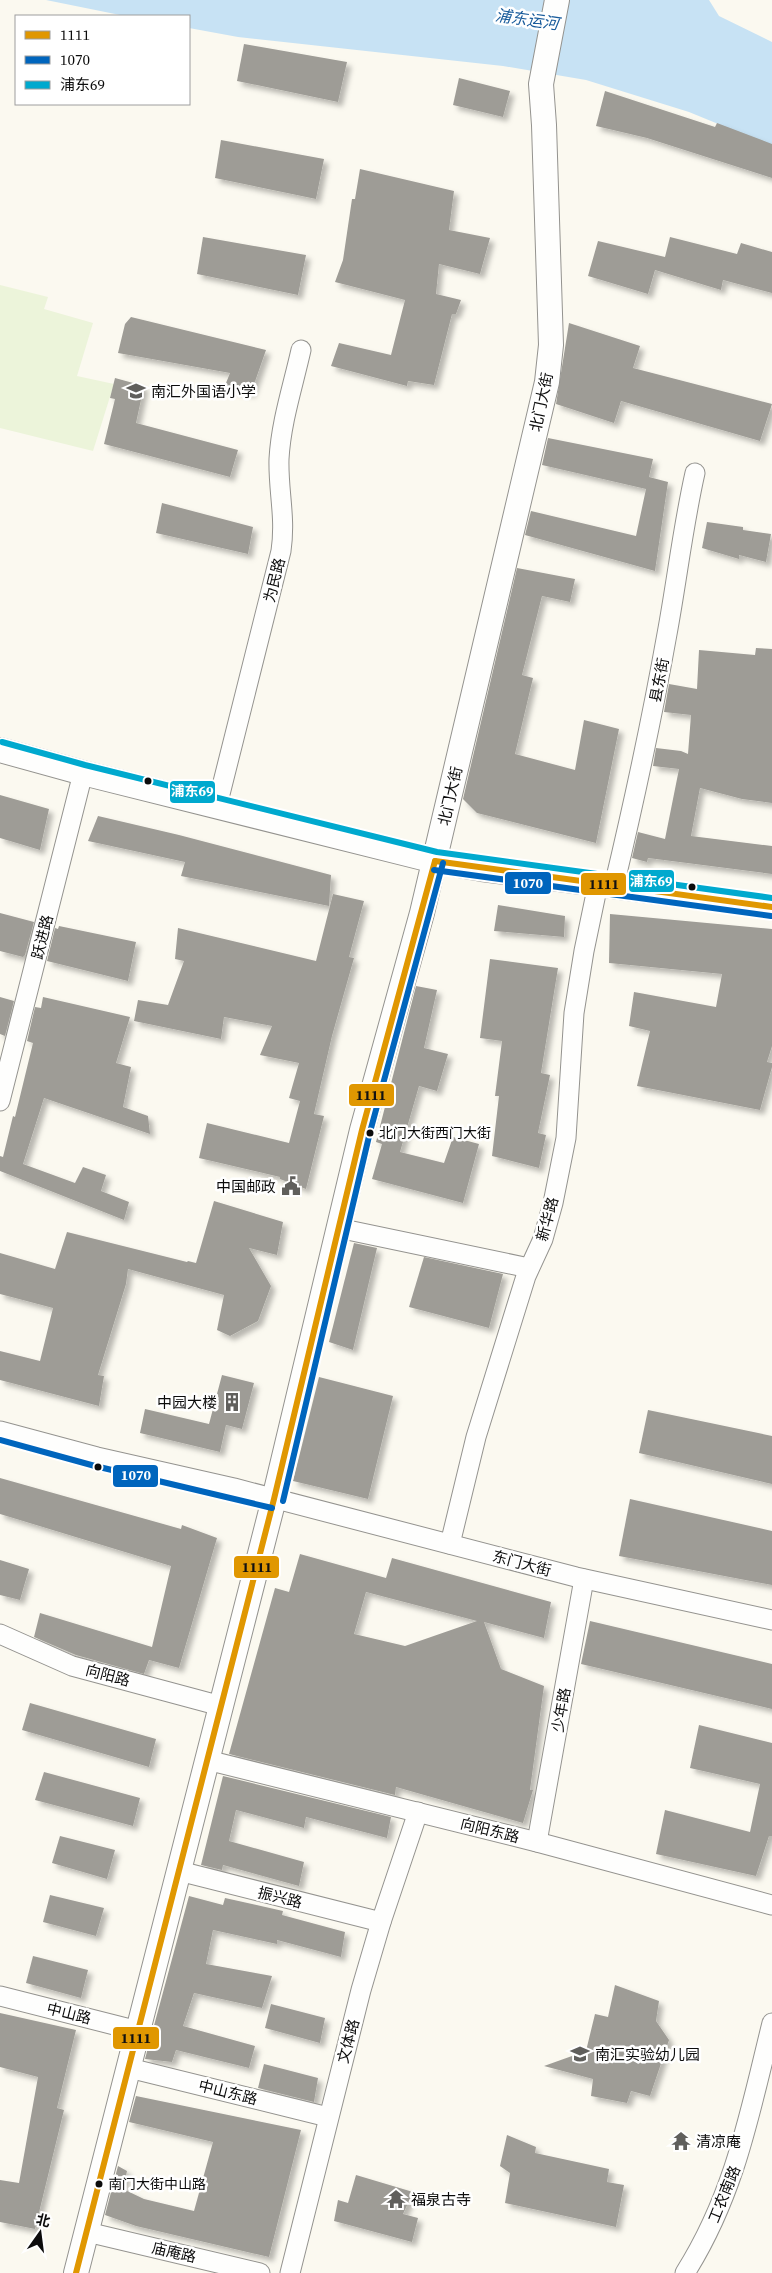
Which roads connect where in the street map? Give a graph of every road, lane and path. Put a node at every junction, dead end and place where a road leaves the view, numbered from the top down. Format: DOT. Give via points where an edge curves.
graph roads {
  1 [pos="557,0"];
  2 [pos="301,350"];
  3 [pos="695,473"];
  4 [pos="0,750"];
  5 [pos="83,773"];
  6 [pos="217,806"];
  7 [pos="435,861"];
  8 [pos="606,885"];
  9 [pos="772,907"];
  10 [pos="0,1101"];
  11 [pos="338,1228"];
  12 [pos="529,1268"];
  13 [pos="0,1431"];
  14 [pos="274,1498"];
  15 [pos="450,1544"];
  16 [pos="584,1578"];
  17 [pos="772,1620"];
  18 [pos="0,1634"];
  19 [pos="221,1706"];
  20 [pos="207,1760"];
  21 [pos="418,1812"];
  22 [pos="537,1842"];
  23 [pos="179,1872"];
  24 [pos="772,1905"];
  25 [pos="381,1922"];
  26 [pos="0,1996"];
  27 [pos="772,2023"];
  28 [pos="138,2031"];
  29 [pos="129,2068"];
  30 [pos="328,2117"];
  31 [pos="87,2232"];
  32 [pos="76,2273"];
  33 [pos="260,2273"];
  34 [pos="290,2273"];
  35 [pos="685,2273"];
  1 -- 7 [label="street, 北门大街" via="541,84 550,356 547,382"];
  2 -- 6 [label="street, 为民路" via="279,461 284,516 281,551"];
  3 -- 8 [label="street, 县东街" via="650,731"];
  4 -- 5 [label="street"];
  5 -- 6 [label="street"];
  5 -- 10 [label="street, 跃进路"];
  6 -- 7 [label="street"];
  7 -- 8 [label="street"];
  7 -- 11 [label="street, 北门大街"];
  8 -- 9 [label="street"];
  8 -- 12 [label="street, 新华路" via="584,951 574,1013 566,1138 543,1239"];
  11 -- 12 [label="street"];
  11 -- 14 [label="street, 北门大街"];
  12 -- 15 [label="street, 新华路" via="476,1437"];
  13 -- 14 [label="street, 东门大街"];
  14 -- 15 [label="street, 东门大街"];
  14 -- 19 [label="street, 北门大街"];
  15 -- 16 [label="street, 东门大街"];
  16 -- 17 [label="street, 东门大街"];
  16 -- 22 [label="street, 少年路"];
  18 -- 19 [label="street, 向阳路" via="72,1666"];
  19 -- 20 [label="street, 北门大街"];
  20 -- 21 [label="street, 向阳东路"];
  20 -- 23 [label="street, 北门大街"];
  21 -- 22 [label="street, 向阳东路"];
  21 -- 25 [label="street, 文体路"];
  22 -- 24 [label="street, 向阳东路"];
  23 -- 25 [label="street, 振兴路"];
  23 -- 28 [label="street, 北门大街"];
  25 -- 30 [label="street, 文体路"];
  26 -- 28 [label="street, 中山路"];
  27 -- 35 [label="street, 工农南路" via="734,2173 713,2224"];
  28 -- 29 [label="street, 北门大街"];
  29 -- 30 [label="street, 中山东路"];
  29 -- 31 [label="street, 北门大街"];
  30 -- 34 [label="street, 文体路"];
  31 -- 32 [label="street, 北门大街"];
  31 -- 33 [label="street, 庙庵路"];
}
